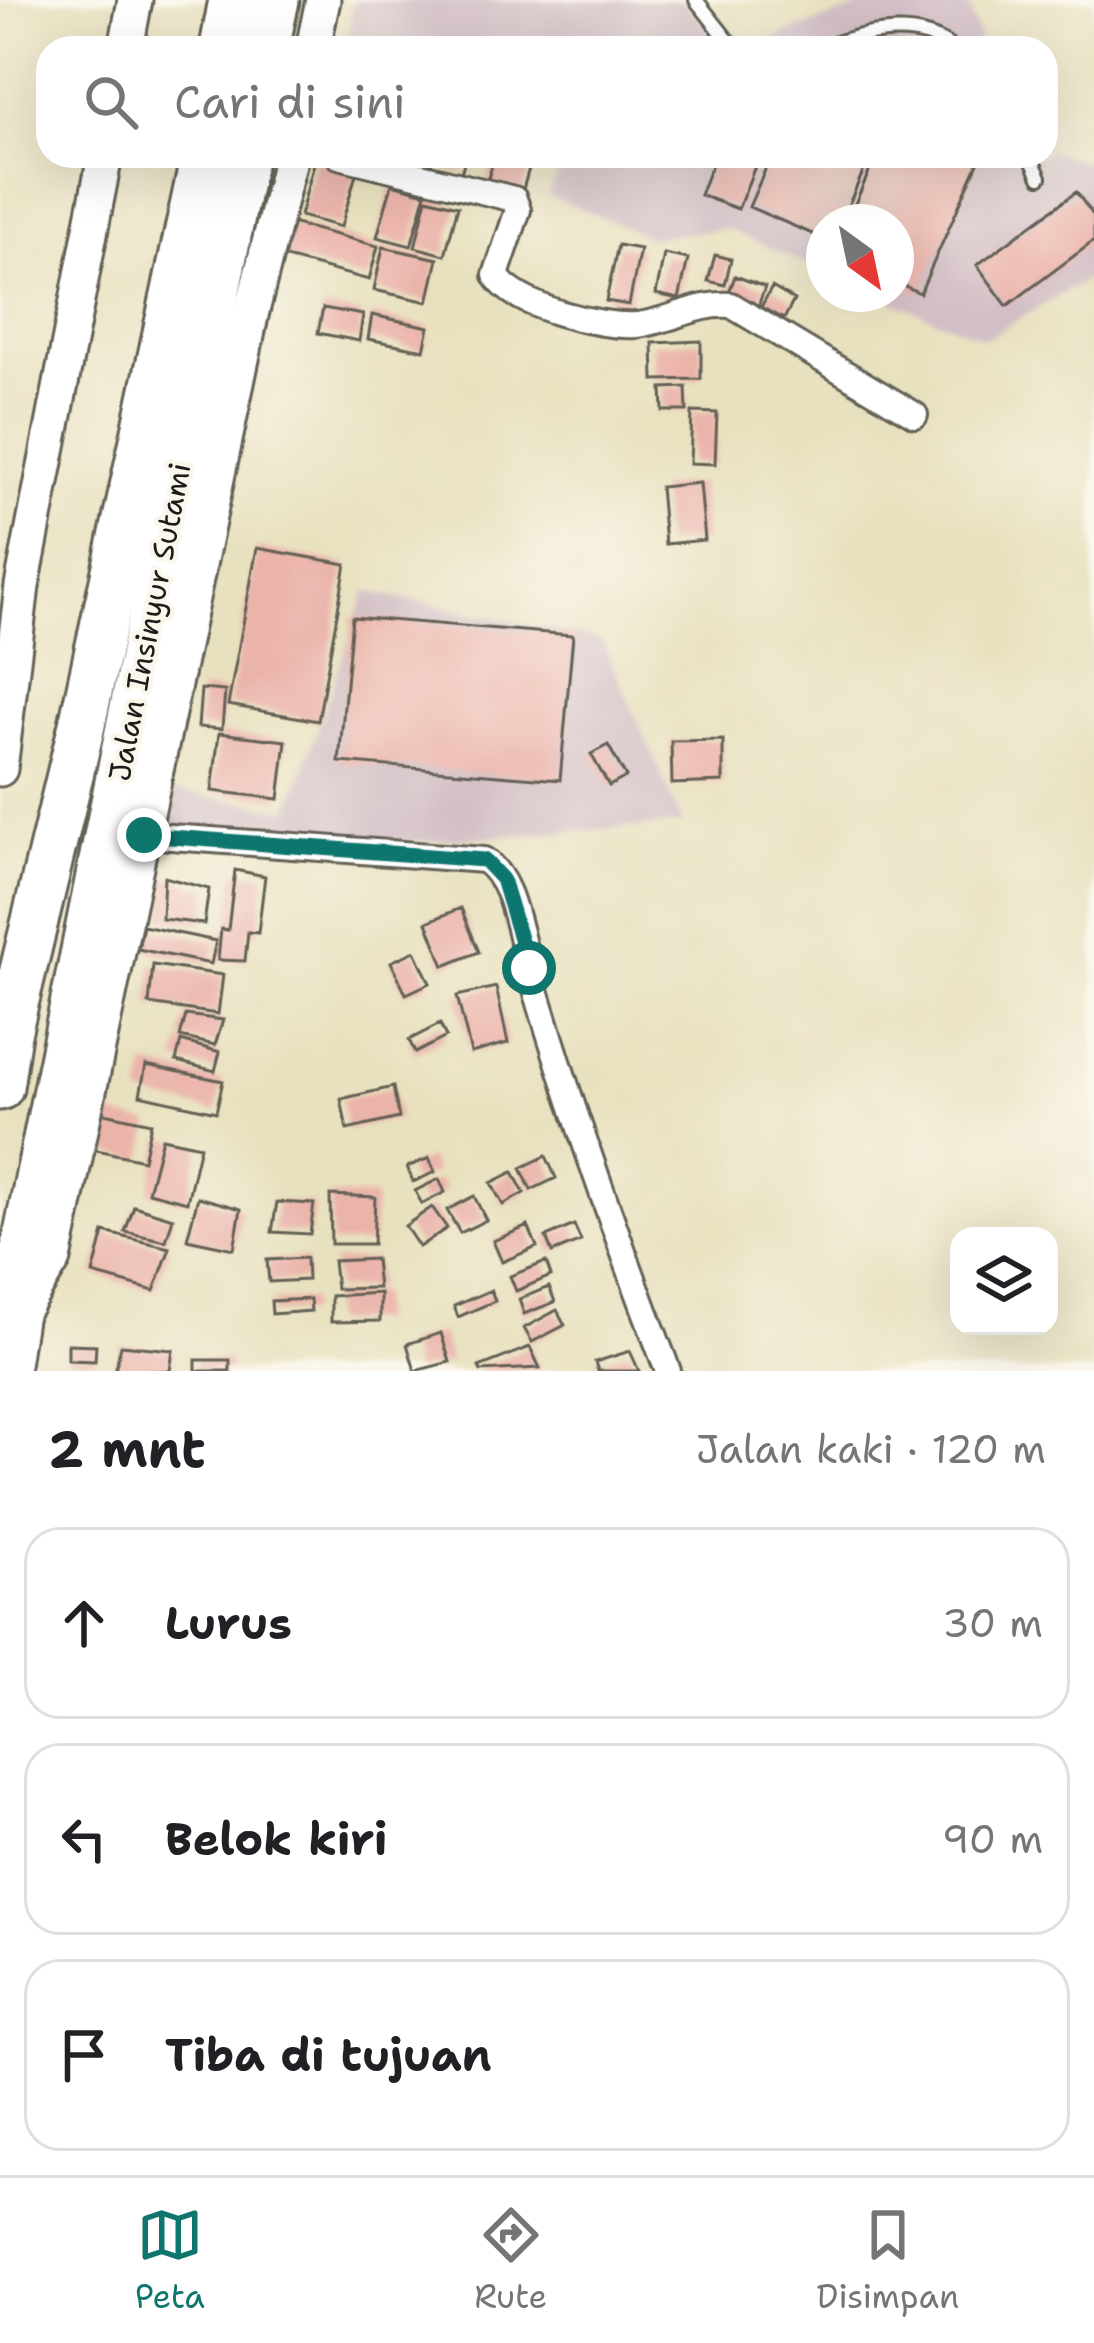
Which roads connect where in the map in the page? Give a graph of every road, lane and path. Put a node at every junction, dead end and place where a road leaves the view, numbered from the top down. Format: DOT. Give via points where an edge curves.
graph roads {
  1 [pos="135,0"];
  2 [pos="232,0"];
  3 [pos="275,0"];
  4 [pos="323,0"];
  5 [pos="695,0"];
  6 [pos="128,36"];
  7 [pos="226,36"];
  8 [pos="268,36"];
  9 [pos="316,36"];
  10 [pos="724,36"];
  11 [pos="861,36"];
  12 [pos="936,36"];
  13 [pos="102,168"];
  14 [pos="201,168"];
  15 [pos="242,168"];
  16 [pos="288,168"];
  17 [pos="388,168"];
  18 [pos="1036,168"];
  19 [pos="1040,177"];
  20 [pos="916,415"];
  21 [pos="11,589"];
  22 [pos="0,769"];
  23 [pos="144,835"];
  24 [pos="0,1087"];
  25 [pos="15,1321"];
  26 [pos="5,1371"];
  27 [pos="668,1371"];
  1 -- 6 [label="street"];
  2 -- 7 [label="highway"];
  3 -- 8 [label="highway"];
  4 -- 9 [label="street"];
  5 -- 10 [label="lane"];
  11 -- 12 [label="lane"];
  13 -- 21 [label="street"];
  14 -- 24 [label="highway, Jalan Insinyur Sutami"];
  15 -- 25 [label="highway, Jalan Insinyur Sutami"];
  16 -- 23 [label="street"];
  17 -- 20 [label="street" via="514,199 518,210 496,275 524,299 625,325 731,305"];
  18 -- 19 [label="lane"];
  21 -- 22 [label="street"];
  23 -- 25 [label="street" via="54,1259"];
  23 -- 27 [label="street" via="484,860 496,868"];
  25 -- 26 [label="highway, Jalan Insinyur Sutami"];
}
